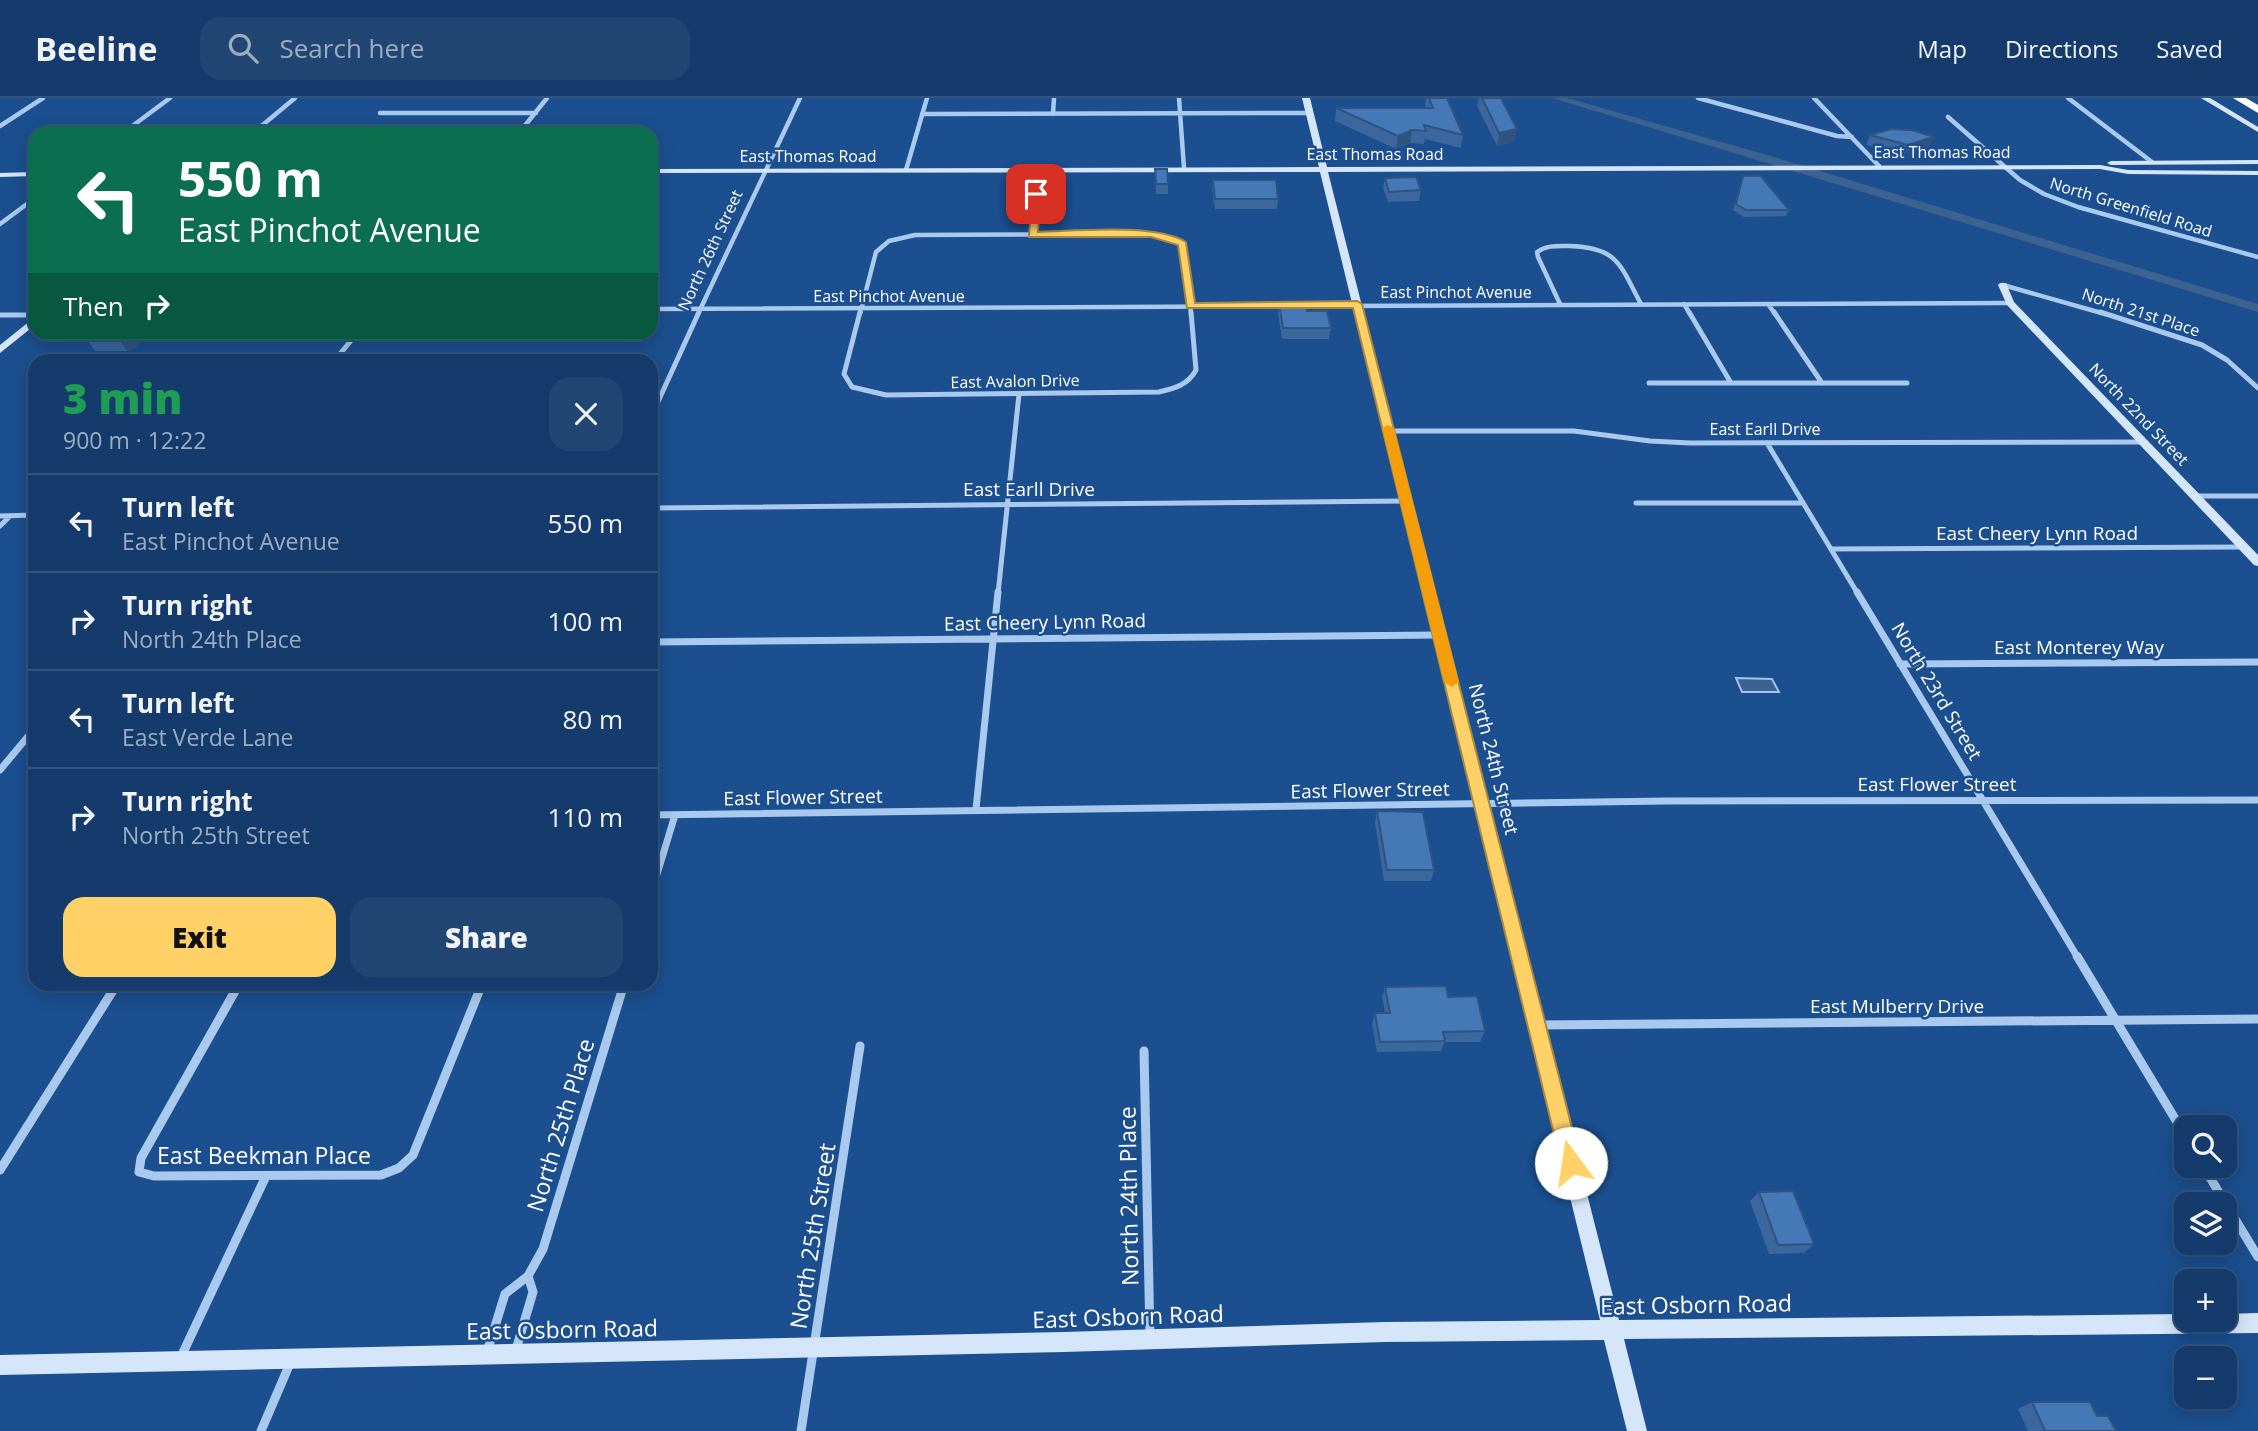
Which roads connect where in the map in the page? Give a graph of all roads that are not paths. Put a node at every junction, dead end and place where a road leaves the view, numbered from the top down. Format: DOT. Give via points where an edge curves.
graph roads {
  1 [pos="43,98"];
  2 [pos="170,98"];
  3 [pos="295,98"];
  4 [pos="547,98"];
  5 [pos="800,98"];
  6 [pos="927,98"];
  7 [pos="1054,98"];
  8 [pos="1179,98"];
  9 [pos="1306,98"];
  10 [pos="1698,98"];
  11 [pos="1815,98"];
  12 [pos="2068,98"];
  13 [pos="2205,98"];
  14 [pos="2238,98"];
  15 [pos="2258,110"];
  16 [pos="380,113"];
  17 [pos="536,113"];
  18 [pos="1180,113"];
  19 [pos="1310,113"];
  20 [pos="922,114"];
  21 [pos="1053,114"];
  22 [pos="1948,117"];
  23 [pos="0,126"];
  24 [pos="132,126"];
  25 [pos="261,126"];
  26 [pos="525,126"];
  27 [pos="2258,130"];
  28 [pos="1852,137"];
  29 [pos="2258,161"];
  30 [pos="2152,162"];
  31 [pos="1880,166"];
  32 [pos="2004,166"];
  33 [pos="2100,167"];
  34 [pos="1184,168"];
  35 [pos="1324,168"];
  36 [pos="1039,169"];
  37 [pos="905,170"];
  38 [pos="658,171"];
  39 [pos="766,171"];
  40 [pos="2258,173"];
  41 [pos="0,174"];
  42 [pos="28,174"];
  43 [pos="28,203"];
  44 [pos="0,224"];
  45 [pos="1033,234"];
  46 [pos="2258,257"];
  47 [pos="2003,285"];
  48 [pos="2010,303"];
  49 [pos="1357,304"];
  50 [pos="1560,304"];
  51 [pos="1641,304"];
  52 [pos="1684,304"];
  53 [pos="1768,304"];
  54 [pos="1191,306"];
  55 [pos="862,308"];
  56 [pos="658,309"];
  57 [pos="701,309"];
  58 [pos="0,315"];
  59 [pos="28,315"];
  60 [pos="28,326"];
  61 [pos="351,340"];
  62 [pos="0,350"];
  63 [pos="340,354"];
  64 [pos="1649,383"];
  65 [pos="1731,383"];
  66 [pos="1822,383"];
  67 [pos="1907,383"];
  68 [pos="2258,388"];
  69 [pos="1019,394"];
  70 [pos="658,401"];
  71 [pos="1389,431"];
  72 [pos="2143,442"];
  73 [pos="1767,443"];
  74 [pos="2194,496"];
  75 [pos="2258,496"];
  76 [pos="1406,501"];
  77 [pos="1636,503"];
  78 [pos="1803,503"];
  79 [pos="1007,505"];
  80 [pos="658,508"];
  81 [pos="28,515"];
  82 [pos="0,516"];
  83 [pos="10,516"];
  84 [pos="0,526"];
  85 [pos="2244,547"];
  86 [pos="1831,549"];
  87 [pos="2258,562"];
  88 [pos="1440,635"];
  89 [pos="995,639"];
  90 [pos="658,642"];
  91 [pos="2258,662"];
  92 [pos="1900,664"];
  93 [pos="28,736"];
  94 [pos="0,770"];
  95 [pos="1982,799"];
  96 [pos="2258,800"];
  97 [pos="1482,804"];
  98 [pos="976,810"];
  99 [pos="658,815"];
  100 [pos="675,815"];
  101 [pos="658,871"];
  102 [pos="113,991"];
  103 [pos="235,991"];
  104 [pos="479,991"];
  105 [pos="622,991"];
  106 [pos="2258,1019"];
  107 [pos="2115,1020"];
  108 [pos="1537,1025"];
  109 [pos="860,1046"];
  110 [pos="1144,1051"];
  111 [pos="2174,1117"];
  112 [pos="0,1170"];
  113 [pos="266,1175"];
  114 [pos="2210,1178"];
  115 [pos="2258,1257"];
  116 [pos="528,1276"];
  117 [pos="2258,1323"];
  118 [pos="1612,1329"];
  119 [pos="1150,1340"];
  120 [pos="814,1347"];
  121 [pos="515,1354"];
  122 [pos="486,1355"];
  123 [pos="292,1359"];
  124 [pos="178,1362"];
  125 [pos="0,1365"];
  126 [pos="261,1431"];
  127 [pos="801,1431"];
  128 [pos="1637,1431"];
  1 -- 23 [label="street"];
  2 -- 24 [label="street"];
  3 -- 25 [label="street"];
  4 -- 17 [label="street"];
  5 -- 39 [label="street, North 26th Street"];
  6 -- 20 [label="street"];
  7 -- 21 [label="street"];
  8 -- 18 [label="street"];
  9 -- 19 [label="main road, North 24th Street"];
  10 -- 28 [label="street"];
  11 -- 28 [label="street"];
  12 -- 30 [label="street"];
  13 -- 27 [label="main road"];
  14 -- 15 [label="highway"];
  16 -- 17 [label="street"];
  17 -- 26 [label="street"];
  18 -- 19 [label="street"];
  18 -- 21 [label="street"];
  18 -- 34 [label="street"];
  19 -- 35 [label="main road, North 24th Street"];
  20 -- 21 [label="street"];
  20 -- 37 [label="street"];
  22 -- 32 [label="street"];
  28 -- 31 [label="street"];
  29 -- 30 [label="main road, East Thomas Road"];
  30 -- 33 [label="main road, East Thomas Road"];
  31 -- 32 [label="main road, East Thomas Road"];
  31 -- 35 [label="main road, East Thomas Road"];
  32 -- 33 [label="main road, East Thomas Road"];
  32 -- 46 [label="street, North Greenfield Road" via="2029,186 2059,200"];
  33 -- 40 [label="main road, East Thomas Road" via="2128,172"];
  34 -- 35 [label="main road, East Thomas Road"];
  34 -- 36 [label="main road, East Thomas Road"];
  35 -- 49 [label="main road, North 24th Street"];
  36 -- 37 [label="main road, East Thomas Road"];
  36 -- 45 [label="street"];
  37 -- 39 [label="main road, East Thomas Road"];
  38 -- 39 [label="main road, East Thomas Road"];
  39 -- 57 [label="street, North 26th Street"];
  41 -- 42 [label="main road"];
  43 -- 44 [label="street"];
  45 -- 54 [label="street" via="1151,234 1174,239 1185,250"];
  45 -- 55 [label="street" via="915,235 889,241 876,252"];
  47 -- 48 [label="main road, North 22nd Street"];
  47 -- 68 [label="street, North 21st Place" via="2202,345"];
  48 -- 53 [label="street, East Pinchot Avenue"];
  48 -- 72 [label="main road, North 22nd Street"];
  49 -- 50 [label="street, East Pinchot Avenue"];
  49 -- 54 [label="street, East Pinchot Avenue"];
  49 -- 71 [label="main road, North 24th Street"];
  50 -- 51 [label="street, East Pinchot Avenue"];
  50 -- 51 [label="street" via="1538,257 1537,252 1546,246 1608,250"];
  51 -- 52 [label="street, East Pinchot Avenue"];
  52 -- 53 [label="street, East Pinchot Avenue"];
  52 -- 65 [label="street"];
  53 -- 66 [label="street"];
  54 -- 55 [label="street, East Pinchot Avenue"];
  54 -- 69 [label="street, East Avalon Drive" via="1196,370 1188,383 1159,392"];
  55 -- 57 [label="street, East Pinchot Avenue"];
  55 -- 69 [label="street, East Avalon Drive" via="844,374 852,387 886,395"];
  56 -- 57 [label="street, East Pinchot Avenue"];
  57 -- 70 [label="street, North 26th Street"];
  58 -- 59 [label="street"];
  60 -- 62 [label="main road"];
  61 -- 63 [label="street"];
  64 -- 65 [label="street"];
  65 -- 66 [label="street"];
  66 -- 67 [label="street"];
  69 -- 79 [label="street"];
  71 -- 73 [label="street, East Earll Drive" via="1556,430 1664,442"];
  71 -- 76 [label="main road, North 24th Street"];
  72 -- 73 [label="street, East Earll Drive"];
  72 -- 74 [label="main road, North 22nd Street"];
  73 -- 78 [label="street, North 23rd Street"];
  74 -- 75 [label="street"];
  74 -- 85 [label="main road, North 22nd Street"];
  76 -- 79 [label="street, East Earll Drive"];
  76 -- 88 [label="main road, North 24th Street"];
  77 -- 78 [label="street"];
  78 -- 86 [label="street, North 23rd Street"];
  79 -- 80 [label="street, East Earll Drive"];
  79 -- 89 [label="street"];
  81 -- 83 [label="street"];
  82 -- 83 [label="street"];
  83 -- 84 [label="street"];
  85 -- 86 [label="street, East Cheery Lynn Road"];
  85 -- 87 [label="main road, North 22nd Street"];
  86 -- 92 [label="street, North 23rd Street"];
  88 -- 89 [label="street, East Cheery Lynn Road"];
  88 -- 97 [label="main road, North 24th Street"];
  89 -- 90 [label="street, East Cheery Lynn Road"];
  89 -- 98 [label="street"];
  91 -- 92 [label="street, East Monterey Way"];
  92 -- 95 [label="street, North 23rd Street"];
  93 -- 94 [label="street"];
  95 -- 96 [label="street, East Flower Street"];
  95 -- 97 [label="street, East Flower Street"];
  95 -- 107 [label="street, North 23rd Street"];
  97 -- 98 [label="street, East Flower Street"];
  97 -- 108 [label="main road, North 24th Street"];
  98 -- 100 [label="street, East Flower Street"];
  99 -- 100 [label="street, East Flower Street"];
  100 -- 101 [label="street"];
  102 -- 112 [label="street"];
  103 -- 113 [label="street, East Beekman Place" via="141,1158 139,1172 154,1176"];
  104 -- 113 [label="street, East Beekman Place" via="413,1155 399,1168 381,1175"];
  105 -- 116 [label="street, North 25th Place" via="542,1249"];
  106 -- 107 [label="street, East Mulberry Drive"];
  107 -- 108 [label="street, East Mulberry Drive"];
  107 -- 111 [label="street, North 23rd Street"];
  108 -- 118 [label="main road, North 24th Street"];
  109 -- 120 [label="street, North 25th Street"];
  110 -- 119 [label="street, North 24th Place"];
  113 -- 124 [label="street"];
  114 -- 115 [label="street"];
  116 -- 121 [label="street, North 25th Place" via="533,1292"];
  116 -- 122 [label="street, North 25th Place" via="505,1294"];
  117 -- 118 [label="main road, East Osborn Road"];
  118 -- 119 [label="main road, East Osborn Road"];
  118 -- 128 [label="main road, North 24th Street"];
  119 -- 120 [label="main road, East Osborn Road"];
  120 -- 121 [label="main road, East Osborn Road"];
  120 -- 127 [label="street, North 25th Street"];
  121 -- 122 [label="main road, East Osborn Road"];
  122 -- 123 [label="main road, East Osborn Road"];
  123 -- 124 [label="main road, East Osborn Road"];
  123 -- 126 [label="street"];
  124 -- 125 [label="main road, East Osborn Road"];
}
